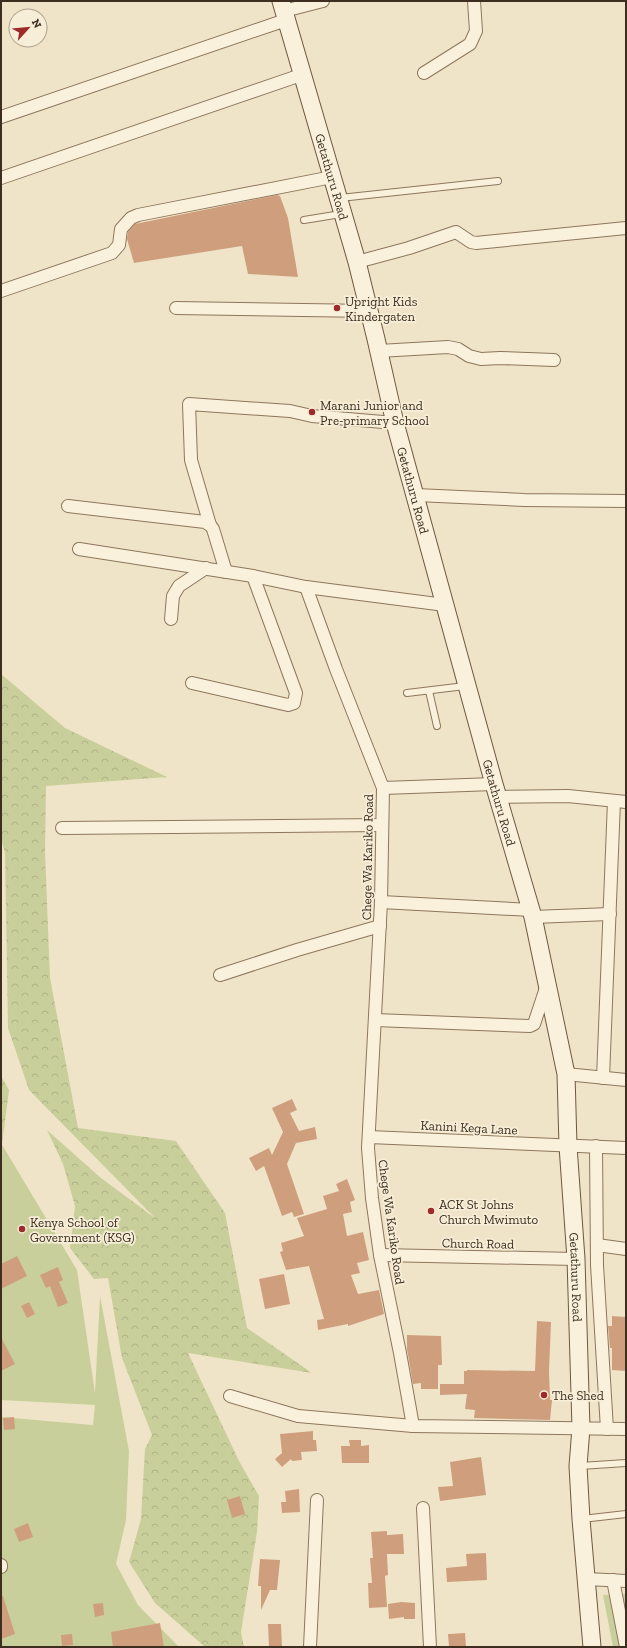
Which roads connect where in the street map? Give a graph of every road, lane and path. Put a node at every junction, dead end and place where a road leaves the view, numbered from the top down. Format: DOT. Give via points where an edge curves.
graph roads {
  1 [pos="323,1"];
  2 [pos="474,1"];
  3 [pos="283,11"];
  4 [pos="424,73"];
  5 [pos="301,75"];
  6 [pos="1,117"];
  7 [pos="332,177"];
  8 [pos="1,178"];
  9 [pos="498,181"];
  10 [pos="340,206"];
  11 [pos="304,220"];
  12 [pos="626,228"];
  13 [pos="357,262"];
  14 [pos="1,291"];
  15 [pos="176,308"];
  16 [pos="369,311"];
  17 [pos="379,351"];
  18 [pos="554,360"];
  19 [pos="395,423"];
  20 [pos="416,495"];
  21 [pos="626,501"];
  22 [pos="68,506"];
  23 [pos="210,525"];
  24 [pos="79,549"];
  25 [pos="206,568"];
  26 [pos="226,572"];
  27 [pos="253,576"];
  28 [pos="306,587"];
  29 [pos="445,605"];
  30 [pos="172,619"];
  31 [pos="192,683"];
  32 [pos="467,686"];
  33 [pos="429,691"];
  34 [pos="407,694"];
  35 [pos="437,726"];
  36 [pos="383,788"];
  37 [pos="496,791"];
  38 [pos="620,801"];
  39 [pos="382,825"];
  40 [pos="62,828"];
  41 [pos="382,902"];
  42 [pos="532,913"];
  43 [pos="610,914"];
  44 [pos="380,926"];
  45 [pos="220,975"];
  46 [pos="547,984"];
  47 [pos="375,1020"];
  48 [pos="566,1074"];
  49 [pos="603,1078"];
  50 [pos="626,1080"];
  51 [pos="369,1137"];
  52 [pos="568,1146"];
  53 [pos="596,1146"];
  54 [pos="626,1148"];
  55 [pos="597,1245"];
  56 [pos="626,1249"];
  57 [pos="380,1255"];
  58 [pos="576,1259"];
  59 [pos="230,1396"];
  60 [pos="413,1426"];
  61 [pos="581,1428"];
  62 [pos="607,1429"];
  63 [pos="626,1429"];
  64 [pos="626,1463"];
  65 [pos="578,1466"];
  66 [pos="317,1500"];
  67 [pos="423,1508"];
  68 [pos="626,1514"];
  69 [pos="581,1519"];
  70 [pos="587,1579"];
  71 [pos="613,1580"];
  72 [pos="626,1581"];
  73 [pos="310,1647"];
  74 [pos="430,1647"];
  75 [pos="592,1647"];
  76 [pos="626,1647"];
  1 -- 3 [label="street"];
  2 -- 4 [label="street" via="476,31 470,44"];
  3 -- 5 [label="main road, Getathuru Road"];
  3 -- 6 [label="street"];
  5 -- 7 [label="main road, Getathuru Road"];
  5 -- 8 [label="street"];
  7 -- 10 [label="main road, Getathuru Road"];
  7 -- 14 [label="street" via="130,218 121,229 119,245 112,253"];
  9 -- 10 [label="lane"];
  10 -- 11 [label="lane"];
  10 -- 13 [label="main road, Getathuru Road"];
  12 -- 13 [label="street" via="476,243 456,232"];
  13 -- 16 [label="main road, Getathuru Road"];
  15 -- 16 [label="street"];
  16 -- 17 [label="main road, Getathuru Road"];
  17 -- 18 [label="street" via="448,347 481,359"];
  17 -- 19 [label="main road, Getathuru Road"];
  19 -- 20 [label="main road, Getathuru Road"];
  19 -- 23 [label="street" via="312,416 290,411 189,404 191,460"];
  20 -- 21 [label="street"];
  20 -- 29 [label="main road, Getathuru Road"];
  22 -- 23 [label="street" via="205,522"];
  23 -- 26 [label="street"];
  24 -- 25 [label="street"];
  25 -- 26 [label="street"];
  25 -- 30 [label="street" via="179,586 173,596"];
  26 -- 27 [label="street"];
  27 -- 28 [label="street"];
  27 -- 31 [label="street" via="296,692 294,703 288,704"];
  28 -- 29 [label="street"];
  28 -- 36 [label="street, Chege Wa Kariko Road"];
  29 -- 32 [label="main road, Getathuru Road"];
  32 -- 33 [label="lane"];
  32 -- 37 [label="main road, Getathuru Road"];
  33 -- 34 [label="lane"];
  33 -- 35 [label="lane"];
  36 -- 37 [label="street"];
  36 -- 39 [label="street, Chege Wa Kariko Road"];
  37 -- 38 [label="street"];
  37 -- 42 [label="main road, Getathuru Road"];
  38 -- 43 [label="street"];
  39 -- 40 [label="street"];
  39 -- 41 [label="street, Chege Wa Kariko Road"];
  41 -- 42 [label="street"];
  41 -- 44 [label="street, Chege Wa Kariko Road"];
  42 -- 43 [label="street"];
  42 -- 46 [label="main road, Getathuru Road"];
  43 -- 49 [label="street"];
  44 -- 45 [label="street"];
  44 -- 47 [label="street, Chege Wa Kariko Road"];
  46 -- 47 [label="street" via="534,1024 530,1026"];
  46 -- 48 [label="main road, Getathuru Road"];
  47 -- 51 [label="street, Chege Wa Kariko Road"];
  48 -- 49 [label="street"];
  48 -- 52 [label="main road, Getathuru Road"];
  49 -- 50 [label="street"];
  51 -- 52 [label="street, Kanini Kega Lane"];
  51 -- 57 [label="street, Chege Wa Kariko Road" via="372,1198"];
  52 -- 53 [label="street, Kanini Kega Lane"];
  52 -- 58 [label="main road, Getathuru Road"];
  53 -- 54 [label="street, Kanini Kega Lane"];
  53 -- 55 [label="street"];
  55 -- 56 [label="street"];
  55 -- 62 [label="street"];
  57 -- 58 [label="street, Church Road"];
  57 -- 60 [label="street, Chege Wa Kariko Road"];
  58 -- 61 [label="main road, Getathuru Road"];
  59 -- 60 [label="street" via="298,1416"];
  60 -- 61 [label="street"];
  61 -- 62 [label="street"];
  61 -- 65 [label="main road, Getathuru Road"];
  62 -- 63 [label="street"];
  64 -- 65 [label="lane"];
  65 -- 69 [label="main road, Getathuru Road"];
  66 -- 73 [label="street"];
  67 -- 74 [label="street"];
  68 -- 69 [label="lane"];
  69 -- 70 [label="main road, Getathuru Road"];
  70 -- 71 [label="street"];
  70 -- 75 [label="main road, Getathuru Road"];
  71 -- 72 [label="street"];
  71 -- 76 [label="street"];
}
